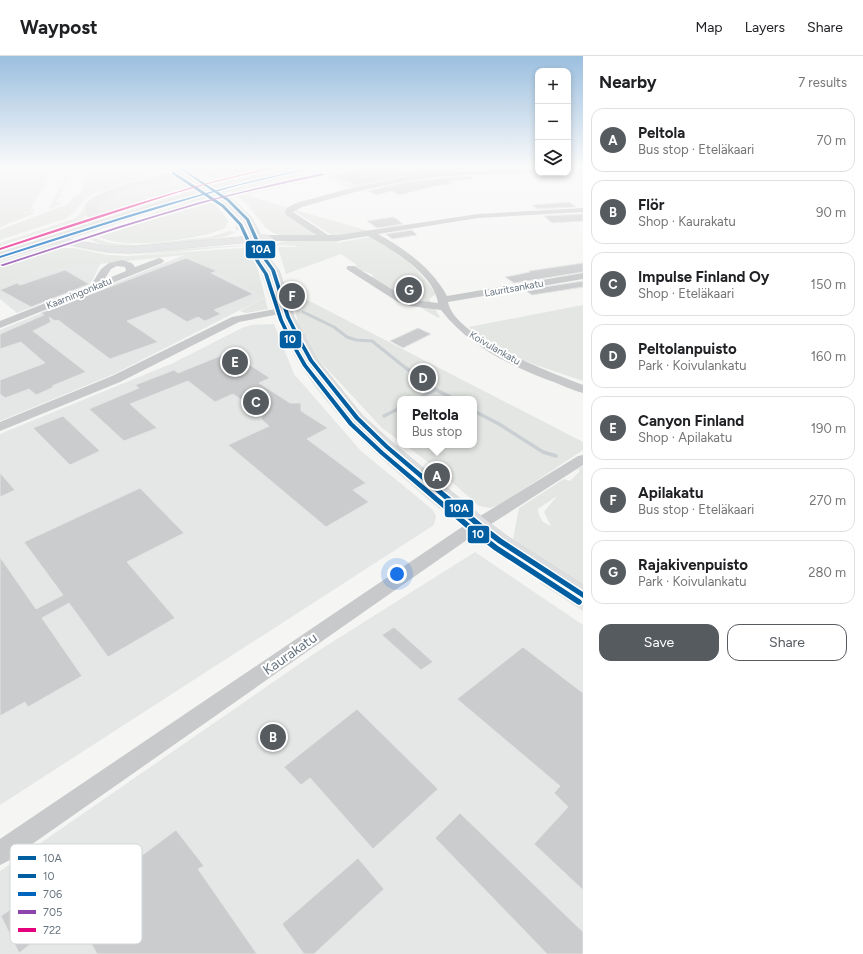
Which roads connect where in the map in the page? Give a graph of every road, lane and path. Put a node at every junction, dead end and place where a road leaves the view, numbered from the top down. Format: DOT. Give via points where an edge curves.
graph roads {
  1 [pos="90,208"];
  2 [pos="134,208"];
  3 [pos="146,208"];
  4 [pos="236,208"];
  5 [pos="247,208"];
  6 [pos="293,208"];
  7 [pos="583,210"];
  8 [pos="93,219"];
  9 [pos="248,220"];
  10 [pos="78,232"];
  11 [pos="371,234"];
  12 [pos="257,238"];
  13 [pos="269,238"];
  14 [pos="326,238"];
  15 [pos="48,242"];
  16 [pos="222,242"];
  17 [pos="90,245"];
  18 [pos="0,249"];
  19 [pos="0,257"];
  20 [pos="159,261"];
  21 [pos="350,268"];
  22 [pos="273,270"];
  23 [pos="583,276"];
  24 [pos="445,303"];
  25 [pos="286,310"];
  26 [pos="0,325"];
  27 [pos="583,389"];
  28 [pos="0,427"];
  29 [pos="583,459"];
  30 [pos="479,525"];
  31 [pos="583,595"];
  32 [pos="13,844"];
  33 [pos="10,846"];
  34 [pos="0,853"];
  1 -- 8 [label="main road"];
  2 -- 8 [label="main road"];
  3 -- 10 [label="main road"];
  4 -- 9 [label="main road"];
  5 -- 13 [label="main road"];
  6 -- 14 [label="street" via="289,210 289,214"];
  7 -- 11 [label="street" via="478,216"];
  8 -- 18 [label="main road"];
  9 -- 12 [label="main road"];
  9 -- 16 [label="main road" via="239,232"];
  10 -- 15 [label="main road"];
  10 -- 17 [label="main road"];
  11 -- 14 [label="street"];
  11 -- 24 [label="street, Koivulankatu" via="414,262 431,280"];
  12 -- 13 [label="main road"];
  12 -- 16 [label="main road"];
  12 -- 22 [label="main road" via="265,259"];
  13 -- 14 [label="street"];
  13 -- 22 [label="main road" via="276,258"];
  15 -- 17 [label="main road"];
  15 -- 19 [label="main road"];
  16 -- 17 [label="main road" via="130,250"];
  20 -- 26 [label="street, Kaarningonkatu"];
  21 -- 24 [label="street" via="410,303"];
  22 -- 25 [label="main road"];
  23 -- 24 [label="street, Lauritsankatu"];
  24 -- 27 [label="street, Koivulankatu" via="448,313 466,331 496,351"];
  25 -- 28 [label="street" via="236,319 111,382"];
  25 -- 30 [label="main road" via="311,360 339,398 387,447"];
  29 -- 30 [label="street, Kaurakatu"];
  30 -- 31 [label="main road"];
  30 -- 32 [label="street, Kaurakatu"];
  33 -- 34 [label="street, Kaurakatu"];
}
